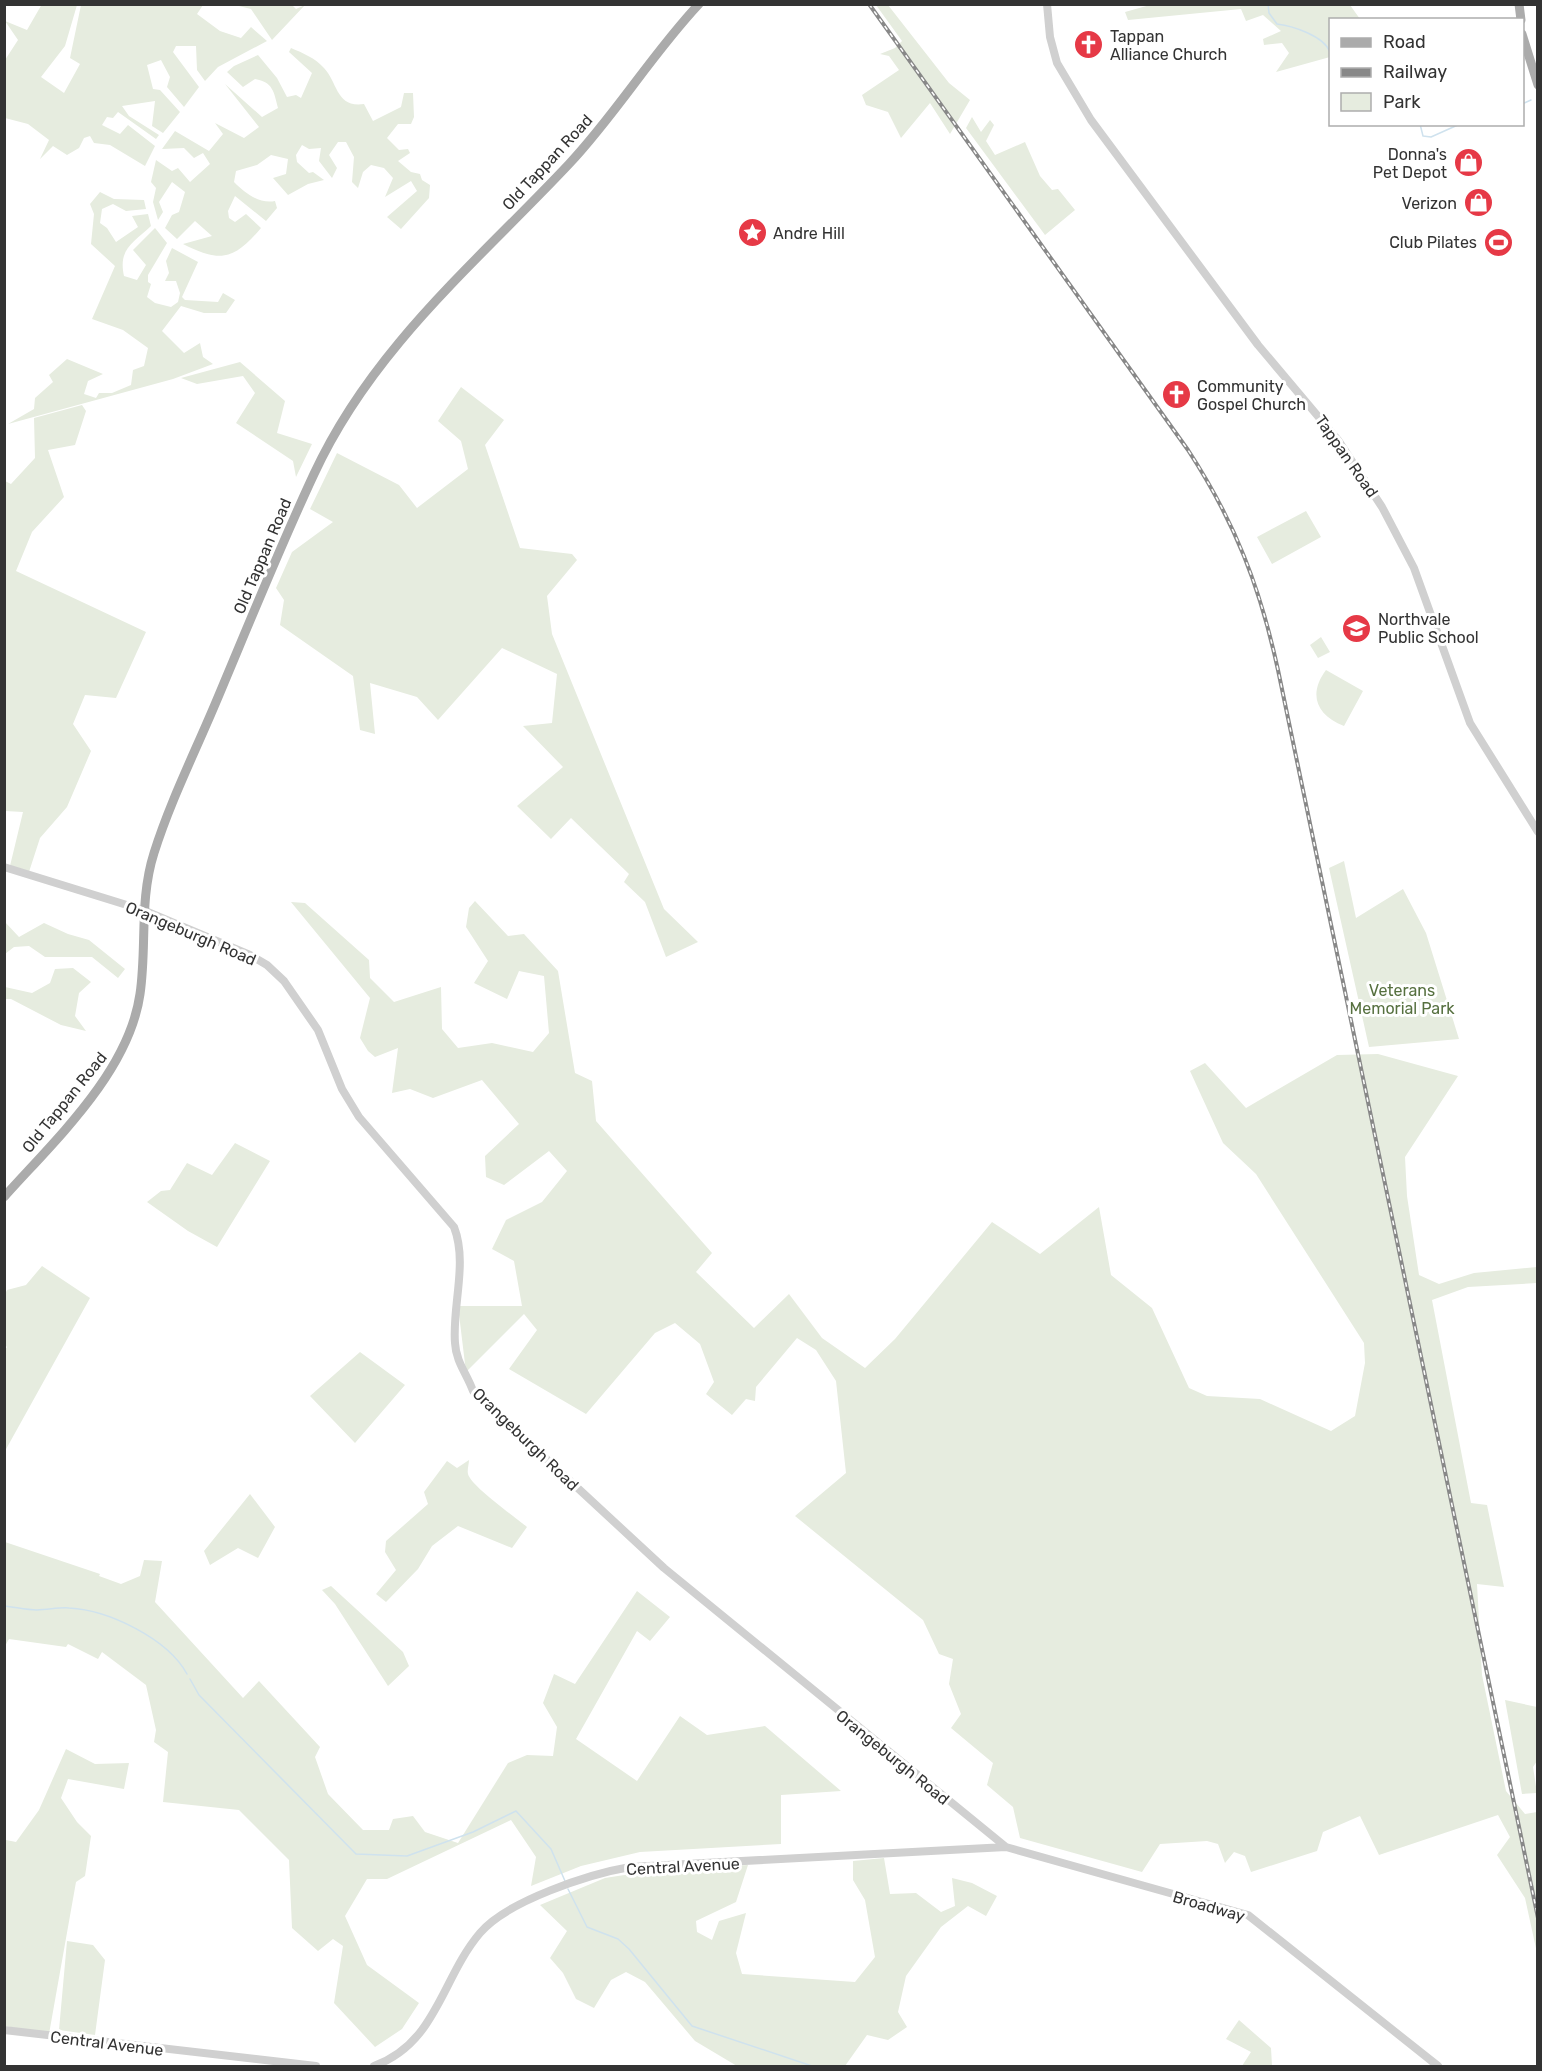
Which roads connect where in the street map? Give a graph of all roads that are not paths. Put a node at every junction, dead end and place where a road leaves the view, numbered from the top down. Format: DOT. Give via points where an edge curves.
graph roads {
  1 [pos="699,4"];
  2 [pos="1047,4"];
  3 [pos="1524,40"];
  4 [pos="1538,85"];
  5 [pos="1538,832"];
  6 [pos="4,867"];
  7 [pos="143,910"];
  8 [pos="4,1197"];
  9 [pos="1006,1847"];
  10 [pos="4,2030"];
  11 [pos="316,2067"];
  12 [pos="374,2067"];
  13 [pos="1438,2067"];
  1 -- 7 [label="main road, Old Tappan Road" via="593,137 450,282 395,344 345,418 313,475 156,848"];
  2 -- 5 [label="street, Tappan Road" via="1057,63 1091,120 1258,345 1331,430 1364,476 1414,568 1470,723"];
  3 -- 4 [label="main road"];
  6 -- 7 [label="street, Orangeburgh Road"];
  7 -- 8 [label="main road, Old Tappan Road" via="140,999 125,1046 103,1082"];
  7 -- 9 [label="street, Orangeburgh Road" via="250,955 276,973 318,1030 342,1089 359,1118 449,1219 460,1250 455,1346 472,1391 663,1568"];
  9 -- 12 [label="street, Central Avenue" via="630,1867 567,1885 513,1907 490,1922 472,1943 416,2040 399,2055"];
  9 -- 13 [label="street, Broadway" via="1248,1915"];
  10 -- 11 [label="street, Central Avenue"];
}
